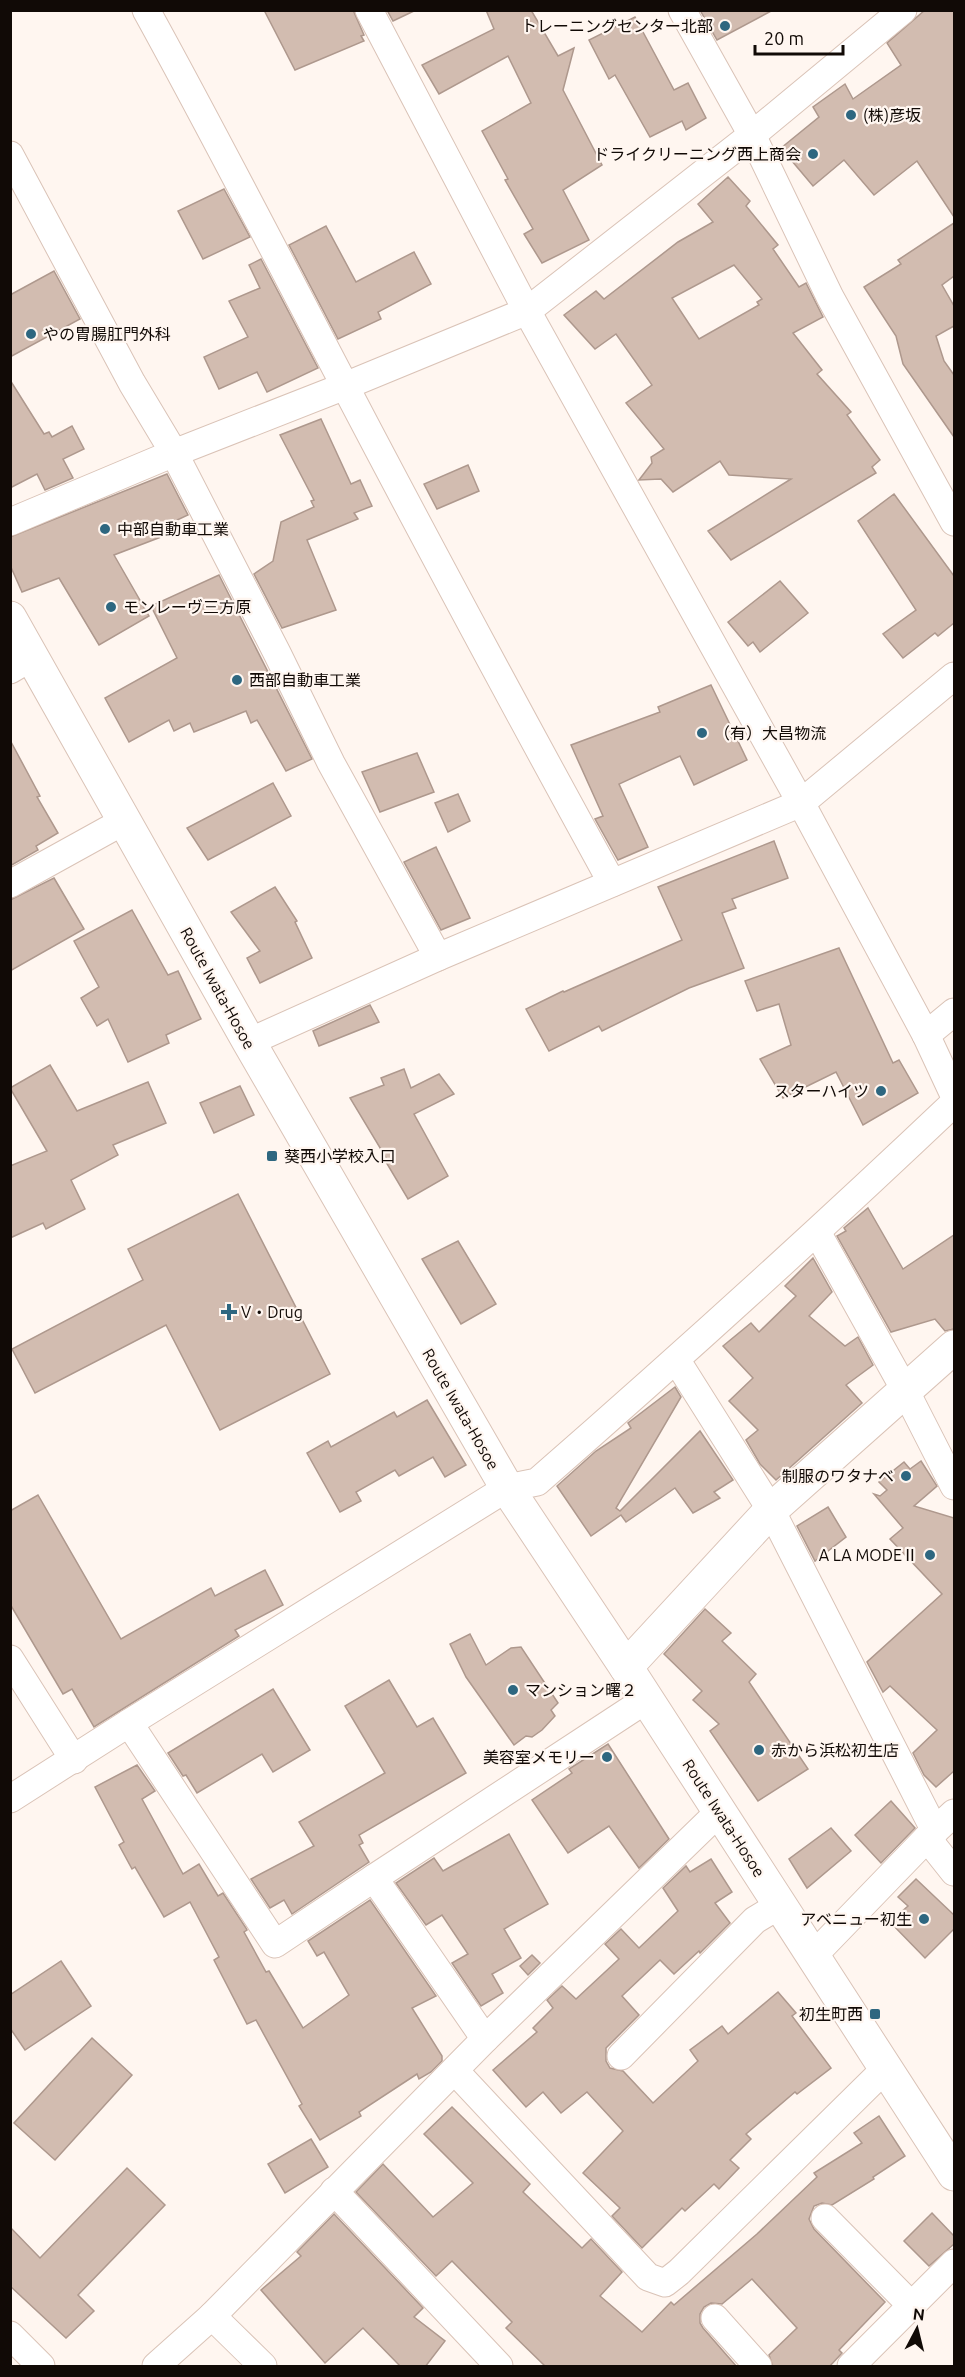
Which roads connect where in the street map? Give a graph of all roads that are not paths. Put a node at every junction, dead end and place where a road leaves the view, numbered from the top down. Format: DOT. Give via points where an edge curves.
graph roads {
  1 [pos="146,10"];
  2 [pos="369,10"];
  3 [pos="682,10"];
  4 [pos="903,10"];
  5 [pos="752,135"];
  6 [pos="10,155"];
  7 [pos="527,310"];
  8 [pos="345,386"];
  9 [pos="174,453"];
  10 [pos="10,522"];
  11 [pos="954,522"];
  12 [pos="10,618"];
  13 [pos="21,664"];
  14 [pos="954,676"];
  15 [pos="801,803"];
  16 [pos="124,821"];
  17 [pos="612,883"];
  18 [pos="10,884"];
  19 [pos="438,957"];
  20 [pos="954,1012"];
  21 [pos="926,1035"];
  22 [pos="249,1042"];
  23 [pos="954,1095"];
  24 [pos="954,1102"];
  25 [pos="817,1232"];
  26 [pos="954,1347"];
  27 [pos="676,1360"];
  28 [pos="905,1390"];
  29 [pos="954,1486"];
  30 [pos="507,1488"];
  31 [pos="771,1510"];
  32 [pos="10,1659"];
  33 [pos="626,1667"];
  34 [pos="647,1699"];
  35 [pos="129,1723"];
  36 [pos="74,1760"];
  37 [pos="10,1799"];
  38 [pos="720,1811"];
  39 [pos="939,1828"];
  40 [pos="954,1872"];
  41 [pos="374,1878"];
  42 [pos="780,1905"];
  43 [pos="812,1957"];
  44 [pos="485,2039"];
  45 [pos="621,2056"];
  46 [pos="885,2069"];
  47 [pos="455,2071"];
  48 [pos="954,2174"];
  49 [pos="334,2191"];
  50 [pos="825,2218"];
  51 [pos="954,2263"];
  52 [pos="912,2306"];
  53 [pos="212,2316"];
  54 [pos="715,2318"];
  55 [pos="10,2335"];
  56 [pos="42,2367"];
  57 [pos="156,2367"];
  58 [pos="263,2367"];
  59 [pos="499,2367"];
  60 [pos="758,2367"];
  61 [pos="851,2367"];
  1 -- 8 [label="street" via="257,213"];
  2 -- 7 [label="street"];
  3 -- 5 [label="street"];
  4 -- 5 [label="street"];
  5 -- 7 [label="street"];
  5 -- 11 [label="street" via="830,297"];
  6 -- 9 [label="street" via="132,383"];
  7 -- 8 [label="street"];
  7 -- 15 [label="street"];
  8 -- 9 [label="street"];
  8 -- 17 [label="street"];
  9 -- 10 [label="street"];
  9 -- 19 [label="street" via="331,763"];
  12 -- 13 [label="main road, Route Iwata-Hosoe"];
  13 -- 16 [label="main road, Route Iwata-Hosoe"];
  14 -- 15 [label="street"];
  15 -- 17 [label="street"];
  15 -- 21 [label="street"];
  16 -- 18 [label="street"];
  16 -- 22 [label="main road, Route Iwata-Hosoe"];
  17 -- 19 [label="street"];
  19 -- 22 [label="street"];
  20 -- 21 [label="street"];
  21 -- 23 [label="street"];
  22 -- 30 [label="main road, Route Iwata-Hosoe"];
  24 -- 25 [label="street"];
  25 -- 27 [label="street"];
  25 -- 28 [label="street"];
  26 -- 28 [label="main road"];
  27 -- 30 [label="street" via="537,1482"];
  27 -- 31 [label="street"];
  28 -- 29 [label="street"];
  28 -- 31 [label="main road"];
  30 -- 33 [label="main road, Route Iwata-Hosoe"];
  30 -- 35 [label="street"];
  31 -- 33 [label="main road"];
  31 -- 39 [label="street"];
  32 -- 36 [label="street"];
  33 -- 34 [label="main road, Route Iwata-Hosoe"];
  34 -- 38 [label="main road, Route Iwata-Hosoe"];
  34 -- 41 [label="street"];
  35 -- 36 [label="street"];
  35 -- 41 [label="street" via="276,1944"];
  36 -- 37 [label="street"];
  38 -- 42 [label="main road, Route Iwata-Hosoe"];
  38 -- 44 [label="street"];
  39 -- 40 [label="street"];
  39 -- 43 [label="street"];
  41 -- 44 [label="street"];
  42 -- 43 [label="main road, Route Iwata-Hosoe"];
  42 -- 45 [label="street" via="755,1920"];
  43 -- 46 [label="main road, Route Iwata-Hosoe"];
  44 -- 47 [label="street"];
  46 -- 47 [label="street" via="665,2283 648,2277"];
  46 -- 48 [label="main road, Route Iwata-Hosoe"];
  47 -- 49 [label="street"];
  49 -- 53 [label="street"];
  49 -- 59 [label="street"];
  50 -- 52 [label="street"];
  51 -- 52 [label="street"];
  52 -- 61 [label="street"];
  53 -- 57 [label="street"];
  53 -- 58 [label="street"];
  54 -- 60 [label="street"];
  55 -- 56 [label="street"];
}
